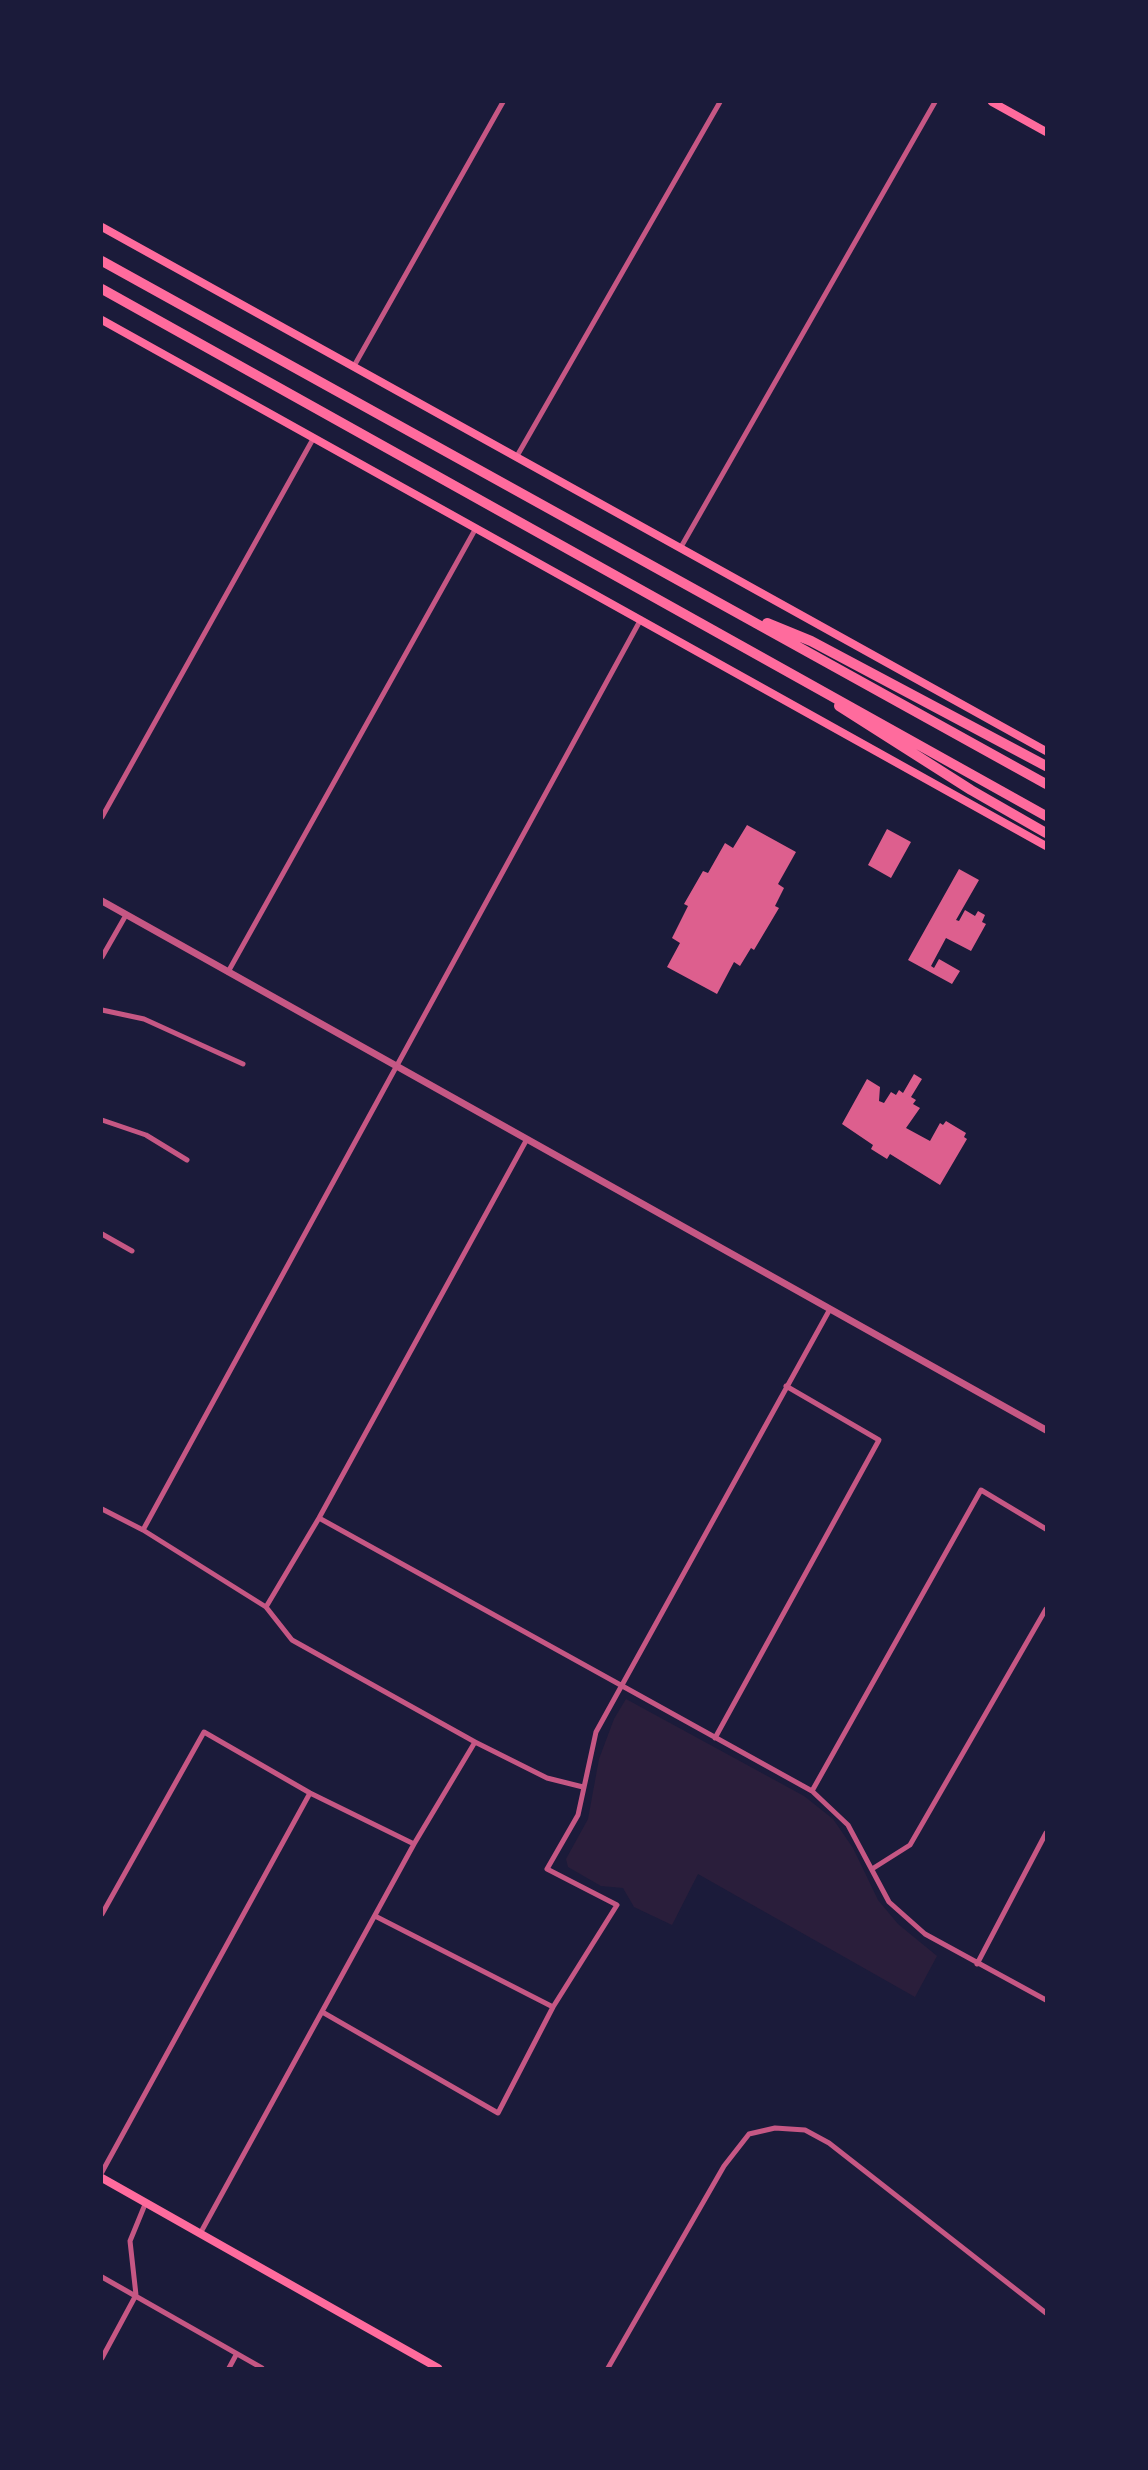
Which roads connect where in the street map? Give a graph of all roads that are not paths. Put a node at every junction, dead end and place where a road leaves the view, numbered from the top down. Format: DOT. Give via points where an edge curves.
graph roads {
  1 [pos="503,102"];
  2 [pos="720,102"];
  3 [pos="935,102"];
  4 [pos="992,102"];
  5 [pos="1046,132"];
  6 [pos="102,228"];
  7 [pos="102,261"];
  8 [pos="102,289"];
  9 [pos="102,320"];
  10 [pos="355,366"];
  11 [pos="313,439"];
  12 [pos="517,456"];
  13 [pos="476,528"];
  14 [pos="681,547"];
  15 [pos="728,607"];
  16 [pos="641,620"];
  17 [pos="799,677"];
  18 [pos="1046,751"];
  19 [pos="1046,766"];
  20 [pos="1046,784"];
  21 [pos="1046,816"];
  22 [pos="102,817"];
  23 [pos="1046,833"];
  24 [pos="1046,846"];
  25 [pos="102,901"];
  26 [pos="126,915"];
  27 [pos="102,957"];
  28 [pos="228,972"];
  29 [pos="102,1010"];
  30 [pos="243,1064"];
  31 [pos="396,1066"];
  32 [pos="102,1119"];
  33 [pos="527,1139"];
  34 [pos="187,1160"];
  35 [pos="102,1234"];
  36 [pos="132,1251"];
  37 [pos="830,1309"];
  38 [pos="786,1386"];
  39 [pos="1046,1430"];
  40 [pos="102,1509"];
  41 [pos="319,1518"];
  42 [pos="1046,1529"];
  43 [pos="143,1530"];
  44 [pos="266,1607"];
  45 [pos="1046,1609"];
  46 [pos="619,1686"];
  47 [pos="715,1738"];
  48 [pos="475,1742"];
  49 [pos="583,1787"];
  50 [pos="812,1791"];
  51 [pos="310,1793"];
  52 [pos="1046,1833"];
  53 [pos="414,1844"];
  54 [pos="872,1869"];
  55 [pos="102,1914"];
  56 [pos="375,1916"];
  57 [pos="977,1964"];
  58 [pos="1046,2000"];
  59 [pos="553,2007"];
  60 [pos="324,2013"];
  61 [pos="102,2172"];
  62 [pos="102,2178"];
  63 [pos="146,2202"];
  64 [pos="201,2232"];
  65 [pos="102,2277"];
  66 [pos="136,2295"];
  67 [pos="1046,2313"];
  68 [pos="236,2355"];
  69 [pos="102,2358"];
  70 [pos="229,2368"];
  71 [pos="262,2368"];
  72 [pos="438,2368"];
  73 [pos="608,2368"];
  1 -- 10 [label="street"];
  2 -- 12 [label="street"];
  3 -- 14 [label="street"];
  4 -- 5 [label="main road"];
  6 -- 10 [label="main road"];
  7 -- 15 [label="highway"];
  8 -- 17 [label="highway"];
  9 -- 11 [label="main road"];
  10 -- 12 [label="main road"];
  11 -- 13 [label="main road"];
  11 -- 22 [label="street"];
  12 -- 14 [label="main road"];
  13 -- 16 [label="main road"];
  13 -- 28 [label="street"];
  14 -- 18 [label="main road"];
  15 -- 19 [label="highway" via="811,641"];
  15 -- 20 [label="highway"];
  16 -- 24 [label="main road"];
  16 -- 31 [label="street"];
  17 -- 21 [label="highway"];
  17 -- 23 [label="highway" via="875,732"];
  25 -- 26 [label="street"];
  26 -- 27 [label="street"];
  26 -- 28 [label="street"];
  28 -- 31 [label="street"];
  29 -- 30 [label="street" via="144,1019"];
  31 -- 33 [label="street"];
  31 -- 43 [label="street"];
  32 -- 34 [label="street" via="146,1135"];
  33 -- 37 [label="street"];
  33 -- 41 [label="street"];
  35 -- 36 [label="street"];
  37 -- 38 [label="street"];
  37 -- 39 [label="street"];
  38 -- 46 [label="street"];
  38 -- 47 [label="street" via="879,1440"];
  40 -- 43 [label="street"];
  41 -- 44 [label="street"];
  41 -- 46 [label="street"];
  42 -- 50 [label="street" via="981,1490"];
  43 -- 44 [label="street"];
  44 -- 48 [label="street" via="292,1640"];
  45 -- 54 [label="street" via="910,1845"];
  46 -- 47 [label="street"];
  46 -- 49 [label="street" via="596,1732"];
  47 -- 50 [label="street"];
  48 -- 49 [label="street" via="547,1778"];
  48 -- 53 [label="street"];
  49 -- 59 [label="street" via="578,1815 547,1869 617,1905"];
  50 -- 54 [label="street" via="848,1825"];
  51 -- 53 [label="street"];
  51 -- 55 [label="street" via="204,1732"];
  51 -- 61 [label="street"];
  52 -- 57 [label="street"];
  53 -- 56 [label="street"];
  54 -- 57 [label="street" via="889,1902 925,1934"];
  56 -- 59 [label="street"];
  56 -- 60 [label="street"];
  57 -- 58 [label="street"];
  59 -- 60 [label="street" via="498,2113"];
  60 -- 64 [label="street"];
  62 -- 63 [label="main road"];
  63 -- 64 [label="main road"];
  63 -- 66 [label="street" via="130,2241"];
  64 -- 72 [label="main road"];
  65 -- 66 [label="street"];
  66 -- 68 [label="street"];
  66 -- 69 [label="street"];
  67 -- 73 [label="street" via="829,2143 805,2130 775,2128 749,2134 724,2166"];
  68 -- 70 [label="street"];
  68 -- 71 [label="street"];
}
